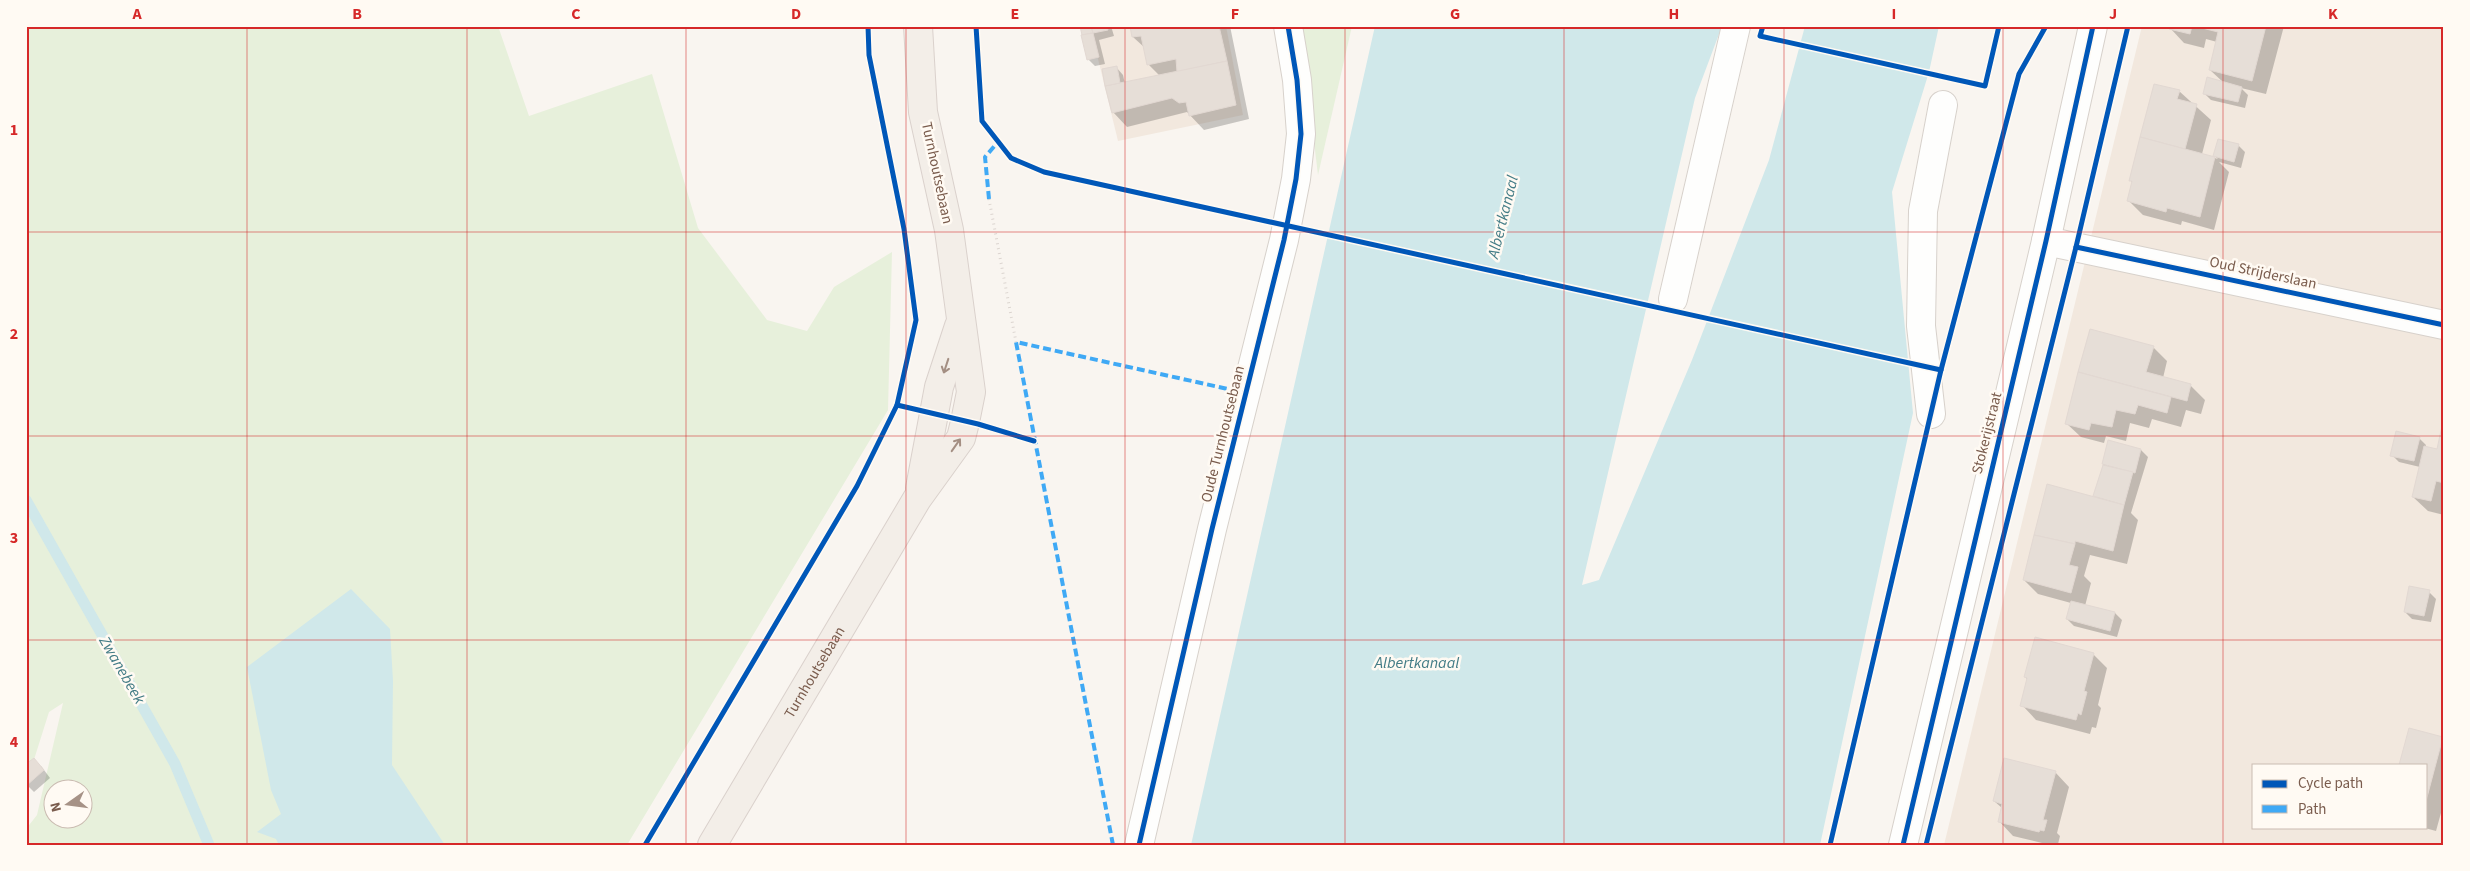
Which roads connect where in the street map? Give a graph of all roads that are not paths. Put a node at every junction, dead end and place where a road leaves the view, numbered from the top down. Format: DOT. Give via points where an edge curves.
graph roads {
  1 [pos="918,26"];
  2 [pos="1288,26"];
  3 [pos="1736,26"];
  4 [pos="2093,26"];
  5 [pos="1943,104"];
  6 [pos="2046,241"];
  7 [pos="1673,299"];
  8 [pos="2444,325"];
  9 [pos="1931,414"];
  10 [pos="712,845"];
  11 [pos="1139,845"];
  12 [pos="1903,845"];
  1 -- 10 [label="main road, Turnhoutsebaan" via="924,112 949,230 971,392 965,422 960,438 918,499"];
  2 -- 11 [label="street, Oude Turnhoutsebaan" via="1301,134 1296,179"];
  3 -- 7 [label="street"];
  4 -- 6 [label="street, Stokerijstraat"];
  5 -- 9 [label="street" via="1923,211 1921,326"];
  6 -- 8 [label="street, Oud Strijderslaan"];
  6 -- 12 [label="street, Stokerijstraat"];
}
